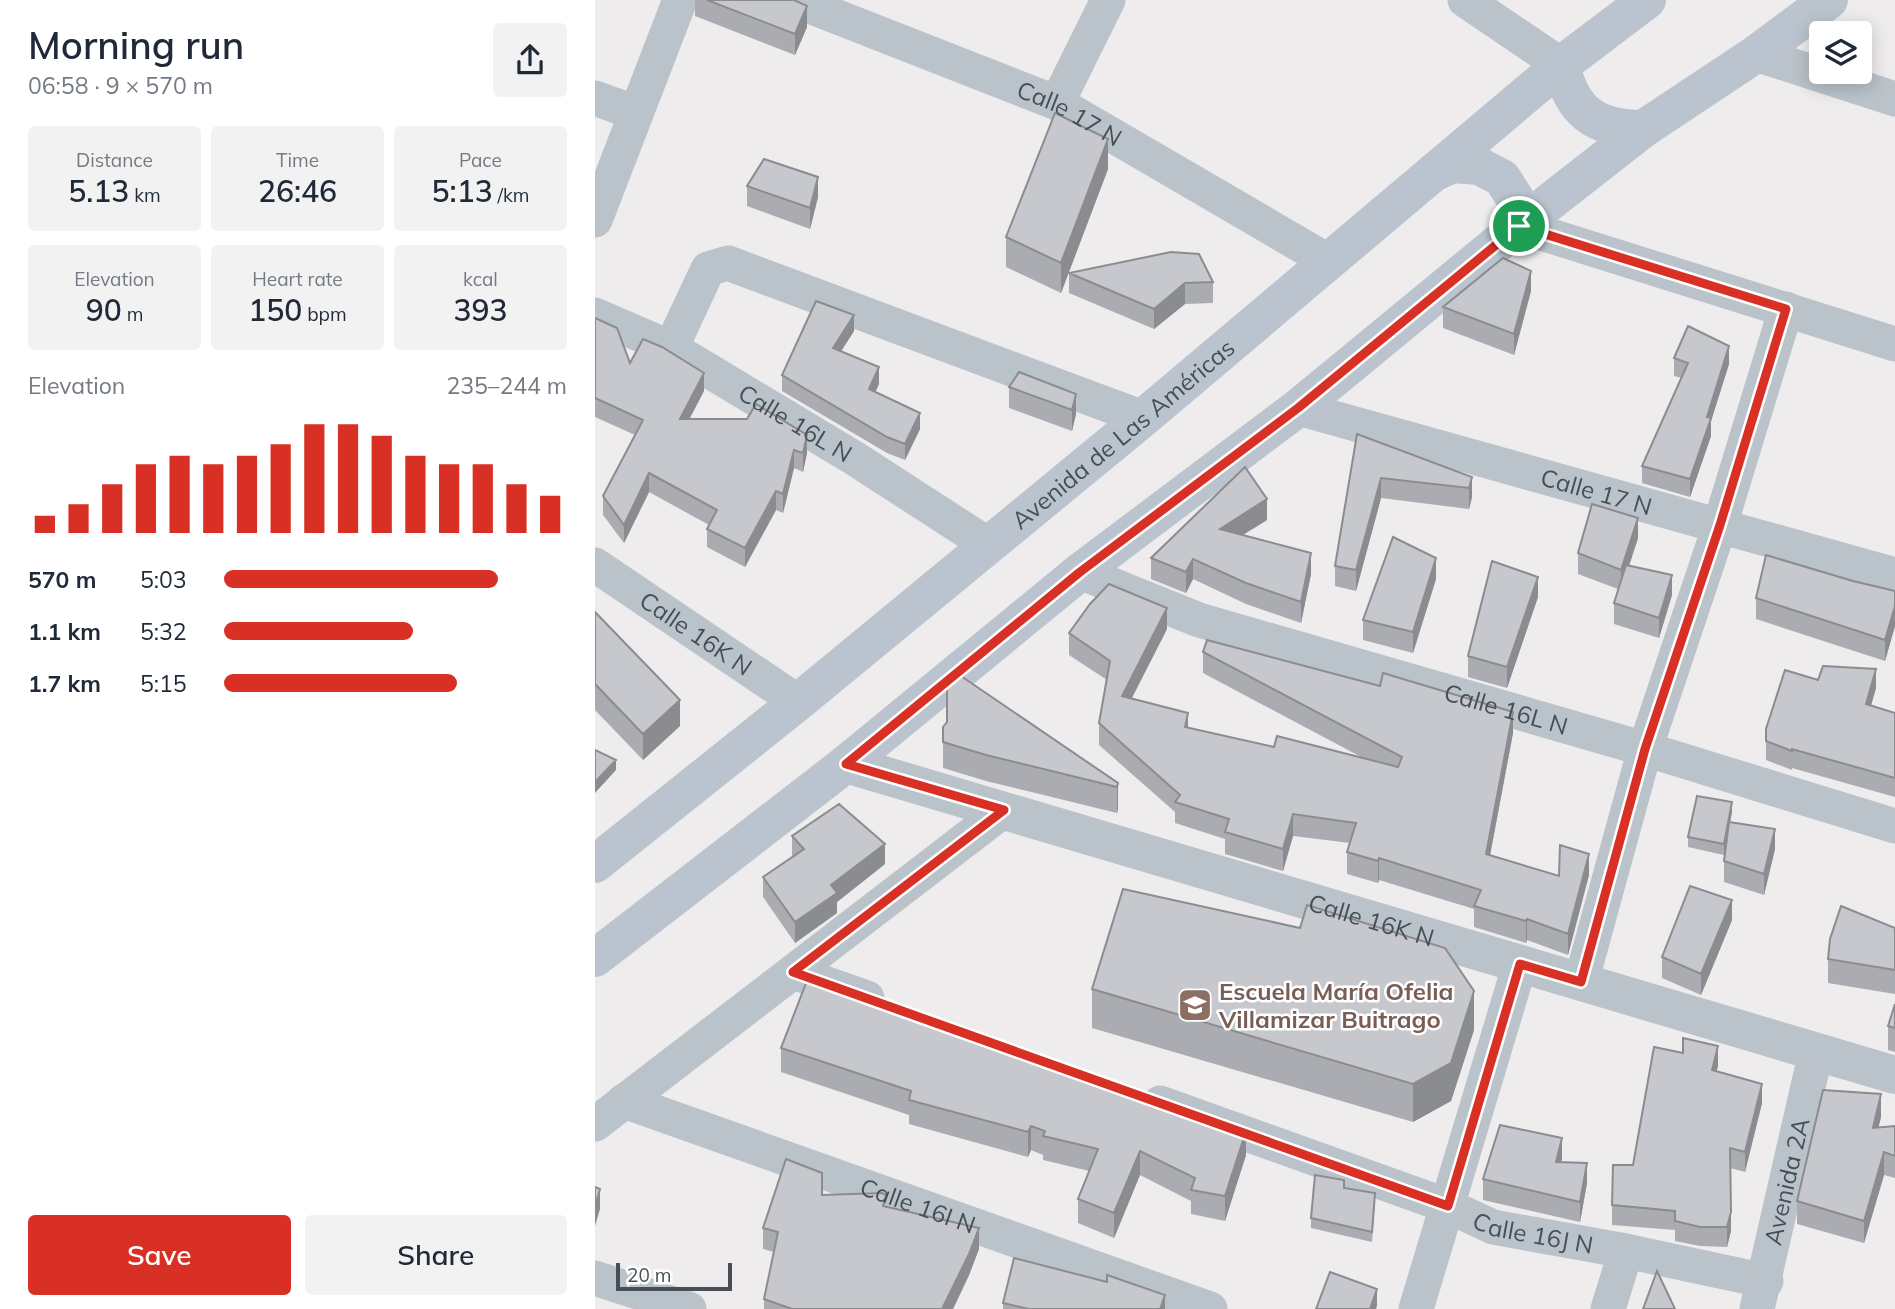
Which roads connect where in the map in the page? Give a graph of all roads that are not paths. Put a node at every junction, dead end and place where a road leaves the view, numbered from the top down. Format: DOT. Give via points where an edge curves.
graph roads {
  1 [pos="680,0"];
  2 [pos="1108,0"];
  3 [pos="1465,0"];
  4 [pos="1647,0"];
  5 [pos="1829,0"];
  6 [pos="804,2"];
  7 [pos="1755,54"];
  8 [pos="1561,65"];
  9 [pos="595,98"];
  10 [pos="1895,99"];
  11 [pos="1057,103"];
  12 [pos="636,113"];
  13 [pos="1643,129"];
  14 [pos="1429,175"];
  15 [pos="595,220"];
  16 [pos="1519,226"];
  17 [pos="1328,261"];
  18 [pos="1786,309"];
  19 [pos="595,315"];
  20 [pos="1895,344"];
  21 [pos="671,348"];
  22 [pos="1298,408"];
  23 [pos="1143,418"];
  24 [pos="1720,525"];
  25 [pos="987,544"];
  26 [pos="595,565"];
  27 [pos="1080,572"];
  28 [pos="1895,575"];
  29 [pos="798,702"];
  30 [pos="1645,749"];
  31 [pos="846,764"];
  32 [pos="1004,810"];
  33 [pos="1895,826"];
  34 [pos="596,861"];
  35 [pos="595,958"];
  36 [pos="1520,964"];
  37 [pos="793,972"];
  38 [pos="1581,982"];
  39 [pos="898,1010"];
  40 [pos="1816,1052"];
  41 [pos="1895,1075"];
  42 [pos="1134,1094"];
  43 [pos="624,1101"];
  44 [pos="595,1125"];
  45 [pos="1448,1206"];
  46 [pos="1626,1251"];
  47 [pos="595,1278"];
  48 [pos="1762,1295"];
  49 [pos="689,1309"];
  50 [pos="1210,1309"];
  51 [pos="1416,1309"];
  52 [pos="1608,1309"];
  1 -- 12 [label="street"];
  2 -- 11 [label="street"];
  3 -- 8 [label="street"];
  4 -- 8 [label="main road, Avenida de Las Américas"];
  5 -- 7 [label="main road"];
  6 -- 11 [label="street, Calle 17 N"];
  7 -- 10 [label="street"];
  7 -- 13 [label="main road"];
  8 -- 13 [label="main road" via="1566,88 1597,122 1619,129"];
  8 -- 14 [label="main road, Avenida de Las Américas"];
  9 -- 12 [label="street"];
  11 -- 17 [label="street, Calle 17 N"];
  12 -- 15 [label="street"];
  13 -- 16 [label="main road"];
  14 -- 16 [label="main road" via="1453,164 1479,166 1502,178 1516,200"];
  14 -- 17 [label="main road, Avenida de Las Américas"];
  16 -- 18 [label="street"];
  16 -- 22 [label="main road"];
  17 -- 23 [label="main road, Avenida de Las Américas"];
  18 -- 20 [label="street"];
  18 -- 24 [label="street"];
  19 -- 21 [label="street, Calle 16L N"];
  21 -- 23 [label="street" via="708,269 728,263"];
  21 -- 25 [label="street, Calle 16L N" via="854,457"];
  22 -- 24 [label="street, Calle 17 N"];
  22 -- 27 [label="main road"];
  23 -- 25 [label="main road, Avenida de Las Américas"];
  24 -- 28 [label="street, Calle 17 N"];
  24 -- 30 [label="street"];
  25 -- 29 [label="main road, Avenida de Las Américas"];
  26 -- 29 [label="street, Calle 16K N"];
  27 -- 30 [label="street, Calle 16L N" via="1199,620"];
  27 -- 31 [label="main road"];
  29 -- 34 [label="main road, Avenida de Las Américas"];
  30 -- 33 [label="street, Calle 16L N"];
  30 -- 38 [label="street"];
  31 -- 32 [label="street, Calle 16K N"];
  31 -- 35 [label="main road"];
  32 -- 36 [label="street, Calle 16K N"];
  32 -- 37 [label="street"];
  36 -- 38 [label="street, Calle 16K N"];
  36 -- 45 [label="street"];
  37 -- 39 [label="street"];
  37 -- 43 [label="street"];
  38 -- 40 [label="street, Calle 16K N"];
  40 -- 41 [label="street, Calle 16K N"];
  40 -- 48 [label="street, Avenida 2A"];
  42 -- 45 [label="street, Calle 16J N"];
  43 -- 44 [label="street"];
  43 -- 50 [label="street, Calle 16I N"];
  45 -- 46 [label="street, Calle 16J N" via="1493,1227"];
  45 -- 51 [label="street"];
  46 -- 48 [label="street, Calle 16J N"];
  46 -- 52 [label="street"];
  47 -- 49 [label="street"];
}
